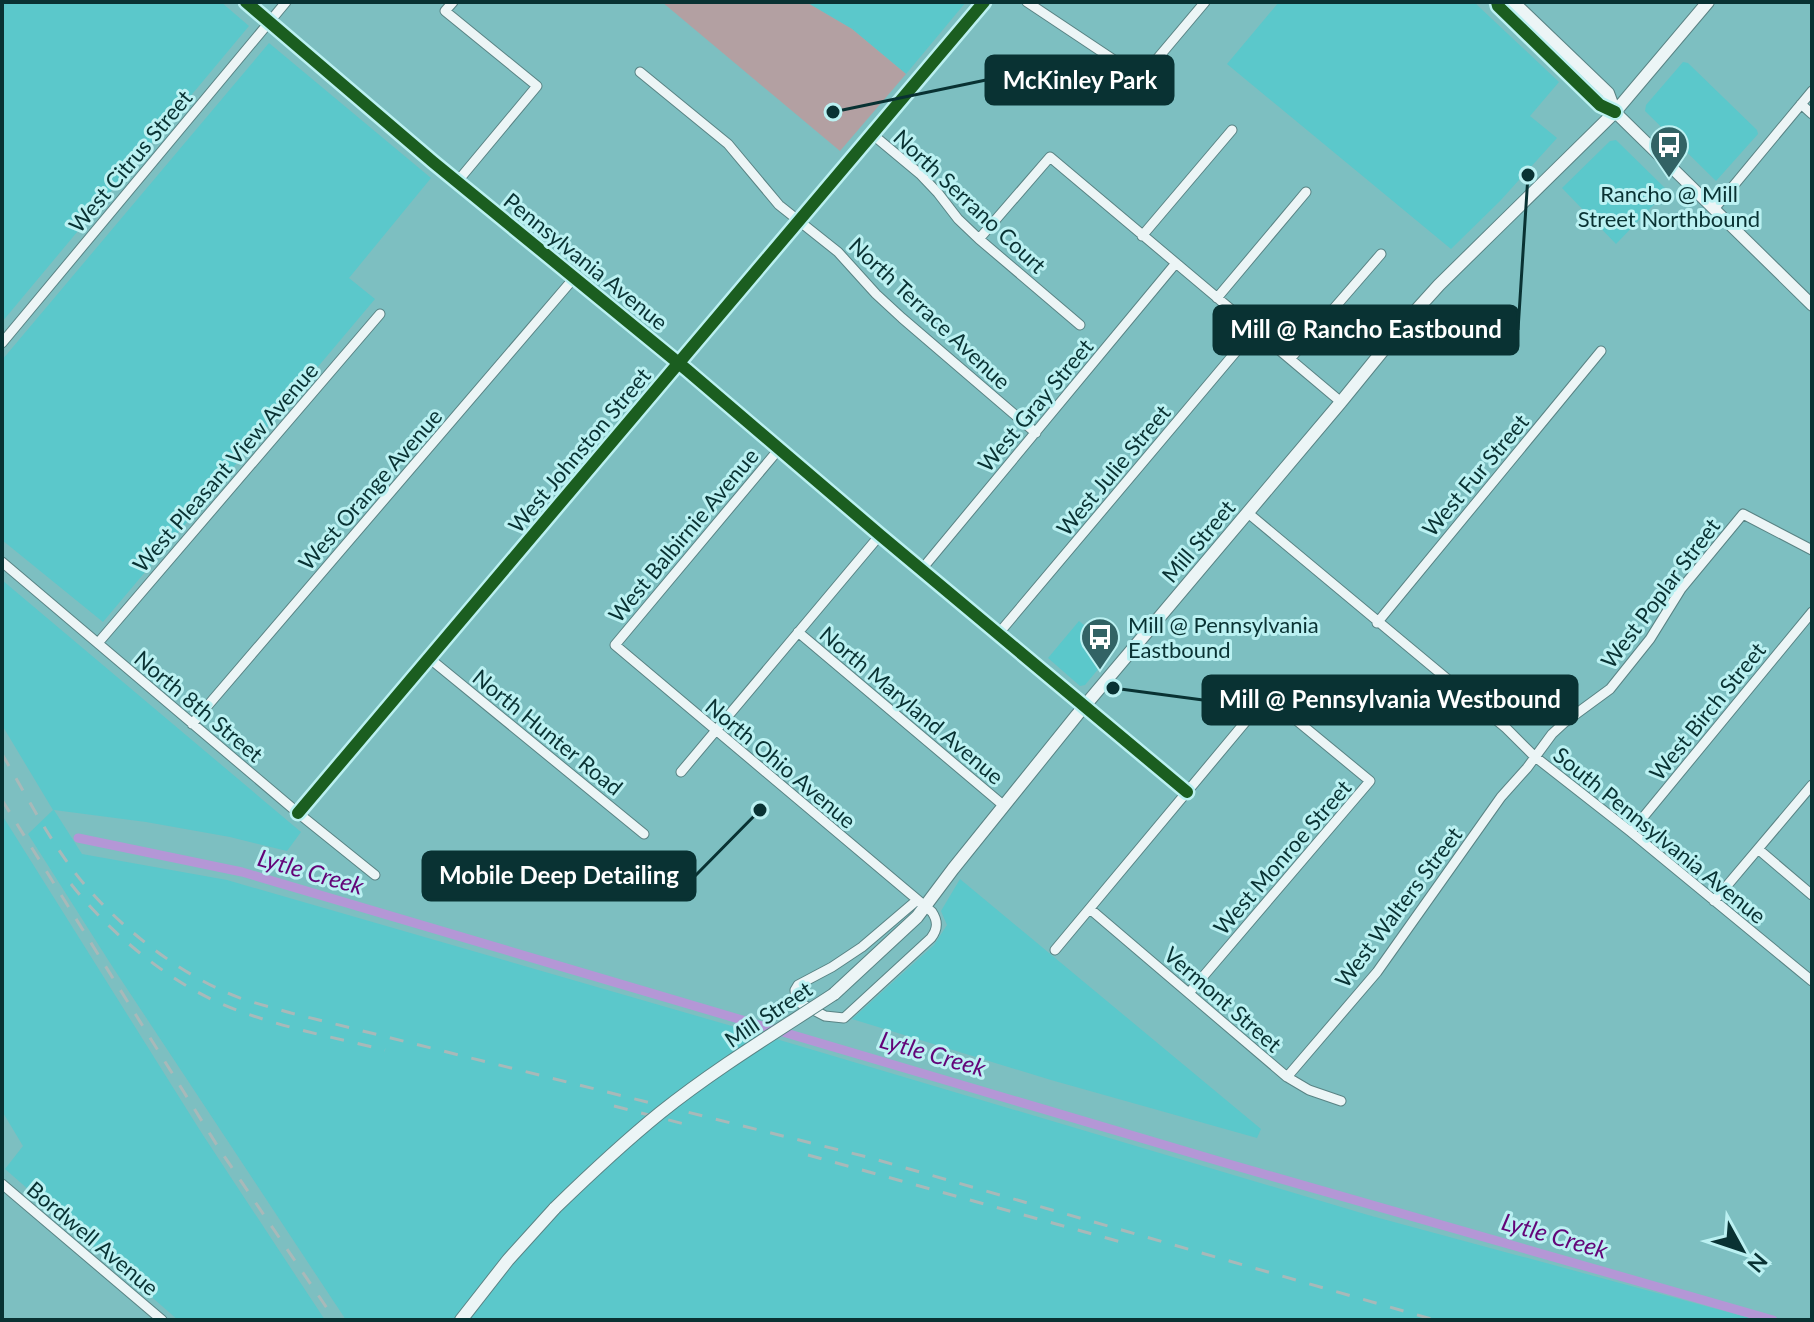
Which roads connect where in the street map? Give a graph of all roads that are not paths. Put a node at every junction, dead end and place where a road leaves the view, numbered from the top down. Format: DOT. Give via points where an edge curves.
graph roads {
  1 [pos="246,2"];
  2 [pos="286,2"];
  3 [pos="453,2"];
  4 [pos="984,2"];
  5 [pos="1027,2"];
  6 [pos="1205,2"];
  7 [pos="1497,2"];
  8 [pos="1513,2"];
  9 [pos="1708,2"];
  10 [pos="270,22"];
  11 [pos="640,72"];
  12 [pos="1812,91"];
  13 [pos="1801,104"];
  14 [pos="1615,112"];
  15 [pos="1812,114"];
  16 [pos="1232,130"];
  17 [pos="872,134"];
  18 [pos="457,182"];
  19 [pos="1306,192"];
  20 [pos="1715,208"];
  21 [pos="799,220"];
  22 [pos="1142,236"];
  23 [pos="979,239"];
  24 [pos="1381,254"];
  25 [pos="1176,263"];
  26 [pos="574,278"];
  27 [pos="1217,298"];
  28 [pos="1812,305"];
  29 [pos="380,314"];
  30 [pos="1080,325"];
  31 [pos="1255,329"];
  32 [pos="2,343"];
  33 [pos="1601,351"];
  34 [pos="1290,359"];
  35 [pos="679,363"];
  36 [pos="1341,402"];
  37 [pos="1036,433"];
  38 [pos="779,449"];
  39 [pos="1248,513"];
  40 [pos="880,535"];
  41 [pos="1812,550"];
  42 [pos="2,562"];
  43 [pos="922,569"];
  44 [pos="1812,612"];
  45 [pos="1377,623"];
  46 [pos="798,632"];
  47 [pos="999,633"];
  48 [pos="98,643"];
  49 [pos="615,645"];
  50 [pos="429,658"];
  51 [pos="1084,707"];
  52 [pos="192,724"];
  53 [pos="716,731"];
  54 [pos="1534,756"];
  55 [pos="681,772"];
  56 [pos="1812,785"];
  57 [pos="1187,792"];
  58 [pos="1003,805"];
  59 [pos="298,813"];
  60 [pos="1631,832"];
  61 [pos="644,834"];
  62 [pos="1758,849"];
  63 [pos="375,875"];
  64 [pos="1812,895"];
  65 [pos="1714,901"];
  66 [pos="920,904"];
  67 [pos="1090,909"];
  68 [pos="1055,950"];
  69 [pos="1812,981"];
  70 [pos="1189,993"];
  71 [pos="1287,1077"];
  72 [pos="1341,1101"];
  73 [pos="2,1184"];
  74 [pos="162,1320"];
  75 [pos="461,1320"];
  1 -- 10 [label="street, Pennsylvania Avenue"];
  2 -- 10 [label="street, West Citrus Street"];
  3 -- 18 [label="street" via="445,11 537,86"];
  4 -- 17 [label="street, West Johnston Street"];
  5 -- 6 [label="street" via="1141,78"];
  7 -- 14 [label="main road" via="1600,105"];
  8 -- 14 [label="main road" via="1608,93"];
  9 -- 14 [label="main road, Mill Street"];
  10 -- 18 [label="street, Pennsylvania Avenue"];
  10 -- 32 [label="street, West Citrus Street"];
  11 -- 21 [label="street, North Terrace Avenue" via="728,144 779,205"];
  12 -- 13 [label="street"];
  13 -- 15 [label="street"];
  13 -- 20 [label="street"];
  14 -- 20 [label="street"];
  14 -- 36 [label="main road, Mill Street" via="1439,285"];
  16 -- 22 [label="street"];
  17 -- 21 [label="street, West Johnston Street"];
  17 -- 23 [label="street, North Serrano Court" via="920,174"];
  18 -- 26 [label="street, Pennsylvania Avenue"];
  19 -- 27 [label="street"];
  20 -- 28 [label="street"];
  21 -- 35 [label="street, West Johnston Street"];
  21 -- 37 [label="street, North Terrace Avenue" via="902,318"];
  22 -- 23 [label="street" via="1050,157"];
  22 -- 25 [label="street"];
  23 -- 30 [label="street, North Serrano Court"];
  24 -- 34 [label="street"];
  25 -- 27 [label="street"];
  25 -- 37 [label="street, West Gray Street"];
  26 -- 35 [label="street, Pennsylvania Avenue"];
  26 -- 52 [label="street, West Orange Avenue"];
  27 -- 31 [label="street"];
  29 -- 48 [label="street, West Pleasant View Avenue"];
  31 -- 34 [label="street"];
  31 -- 47 [label="street, West Julie Street"];
  33 -- 45 [label="street, West Fur Street"];
  34 -- 36 [label="street"];
  35 -- 38 [label="street, Pennsylvania Avenue"];
  35 -- 50 [label="street, West Johnston Street"];
  36 -- 39 [label="main road, Mill Street"];
  37 -- 43 [label="street, West Gray Street"];
  38 -- 40 [label="street, Pennsylvania Avenue"];
  38 -- 49 [label="street, West Balbirnie Avenue"];
  39 -- 45 [label="street, South Pennsylvania Avenue"];
  39 -- 51 [label="main road, Mill Street"];
  40 -- 43 [label="street, Pennsylvania Avenue"];
  40 -- 46 [label="street"];
  41 -- 54 [label="street, West Poplar Street" via="1743,514 1610,689 1565,722"];
  42 -- 48 [label="street, North 8th Street"];
  43 -- 47 [label="street, Pennsylvania Avenue"];
  44 -- 60 [label="street, West Birch Street"];
  45 -- 54 [label="street, South Pennsylvania Avenue"];
  46 -- 53 [label="street"];
  46 -- 58 [label="street, North Maryland Avenue"];
  47 -- 51 [label="street, Pennsylvania Avenue"];
  48 -- 52 [label="street, North 8th Street"];
  49 -- 53 [label="street, North Ohio Avenue"];
  50 -- 59 [label="street, West Johnston Street"];
  50 -- 61 [label="street, North Hunter Road"];
  51 -- 57 [label="street"];
  51 -- 58 [label="main road, Mill Street"];
  52 -- 59 [label="street, North 8th Street"];
  53 -- 55 [label="street"];
  53 -- 66 [label="street, North Ohio Avenue"];
  54 -- 60 [label="street, South Pennsylvania Avenue"];
  54 -- 71 [label="street, West Walters Street" via="1377,972"];
  56 -- 62 [label="street"];
  57 -- 67 [label="street"];
  57 -- 70 [label="street, West Monroe Street" via="1267,696 1370,781"];
  58 -- 66 [label="main road, Mill Street"];
  59 -- 63 [label="street, North 8th Street"];
  60 -- 65 [label="street, South Pennsylvania Avenue"];
  62 -- 64 [label="street"];
  62 -- 65 [label="street"];
  65 -- 69 [label="street, South Pennsylvania Avenue"];
  66 -- 66 [label="street" via="935,917 935,933 844,1018 825,1016 796,1001 798,985"];
  66 -- 75 [label="main road, Mill Street, bridge" via="917,917 834,994 662,1112 595,1169 508,1260"];
  67 -- 68 [label="street"];
  67 -- 70 [label="street, Vermont Street"];
  70 -- 71 [label="street, Vermont Street"];
  71 -- 72 [label="street, Vermont Street"];
  73 -- 74 [label="street, Bordwell Avenue"];
}
